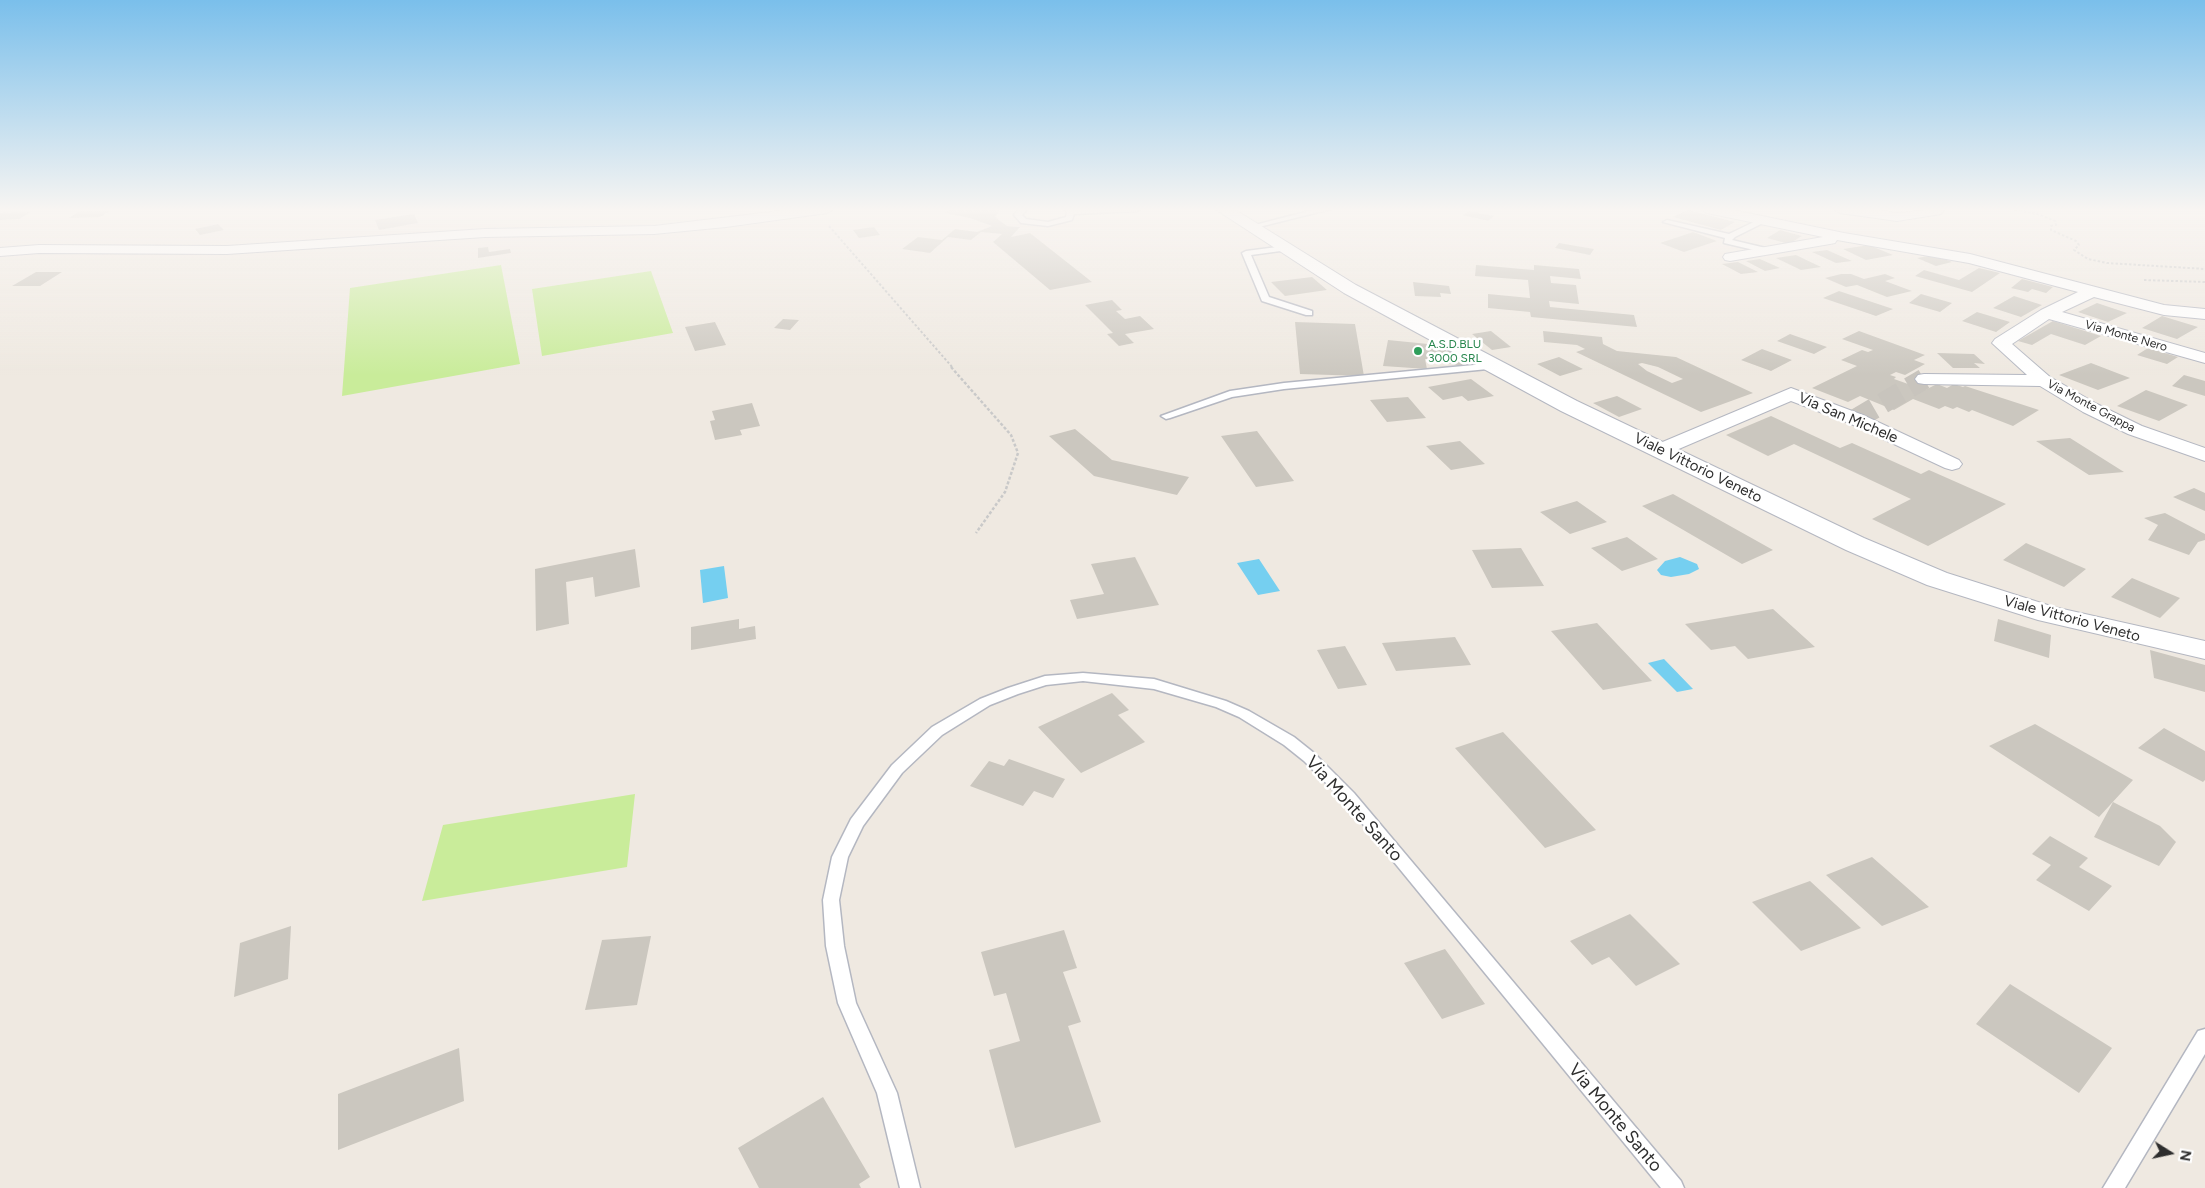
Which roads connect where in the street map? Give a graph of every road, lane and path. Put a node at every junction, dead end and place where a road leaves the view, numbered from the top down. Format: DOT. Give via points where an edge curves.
graph roads {
  1 [pos="867,264"];
  2 [pos="1251,264"];
  3 [pos="1311,264"];
  4 [pos="1993,264"];
  5 [pos="2147,264"];
  6 [pos="2205,268"];
  7 [pos="2144,280"];
  8 [pos="2205,282"];
  9 [pos="2091,292"];
  10 [pos="1309,313"];
  11 [pos="2047,313"];
  12 [pos="2205,314"];
  13 [pos="2205,358"];
  14 [pos="1495,366"];
  15 [pos="1924,379"];
  16 [pos="2044,382"];
  17 [pos="1166,416"];
  18 [pos="1660,450"];
  19 [pos="2205,455"];
  20 [pos="1952,464"];
  21 [pos="976,533"];
  22 [pos="2205,650"];
  23 [pos="2205,1037"];
  24 [pos="910,1188"];
  25 [pos="1674,1188"];
  26 [pos="2113,1188"];
  1 -- 21 [label="path" via="1011,435 1018,453 1005,492"];
  2 -- 10 [label="lane" via="1265,299"];
  3 -- 14 [label="main road, Viale Vittorio Veneto" via="1350,289"];
  4 -- 9 [label="street"];
  5 -- 6 [label="path"];
  7 -- 8 [label="path"];
  9 -- 11 [label="street, Via Monte Grappa"];
  9 -- 12 [label="street" via="2164,310"];
  11 -- 13 [label="street, Via Monte Nero"];
  11 -- 16 [label="street, Via Monte Grappa" via="2001,343"];
  14 -- 17 [label="lane" via="1230,394"];
  14 -- 18 [label="main road, Viale Vittorio Veneto"];
  15 -- 16 [label="street"];
  16 -- 19 [label="street, Via Monte Grappa" via="2135,430"];
  18 -- 20 [label="street, Via San Michele" via="1791,394"];
  18 -- 22 [label="main road, Viale Vittorio Veneto" via="1855,544 1937,578 2048,614"];
  23 -- 26 [label="lane"];
  24 -- 25 [label="lane, Via Monte Santo" via="887,1093 845,994 835,946 831,900 840,857 857,823 892,776 937,731 985,702 1013,691 1045,681 1083,677 1154,684 1221,704 1289,741 1309,757 1349,797"];
}
